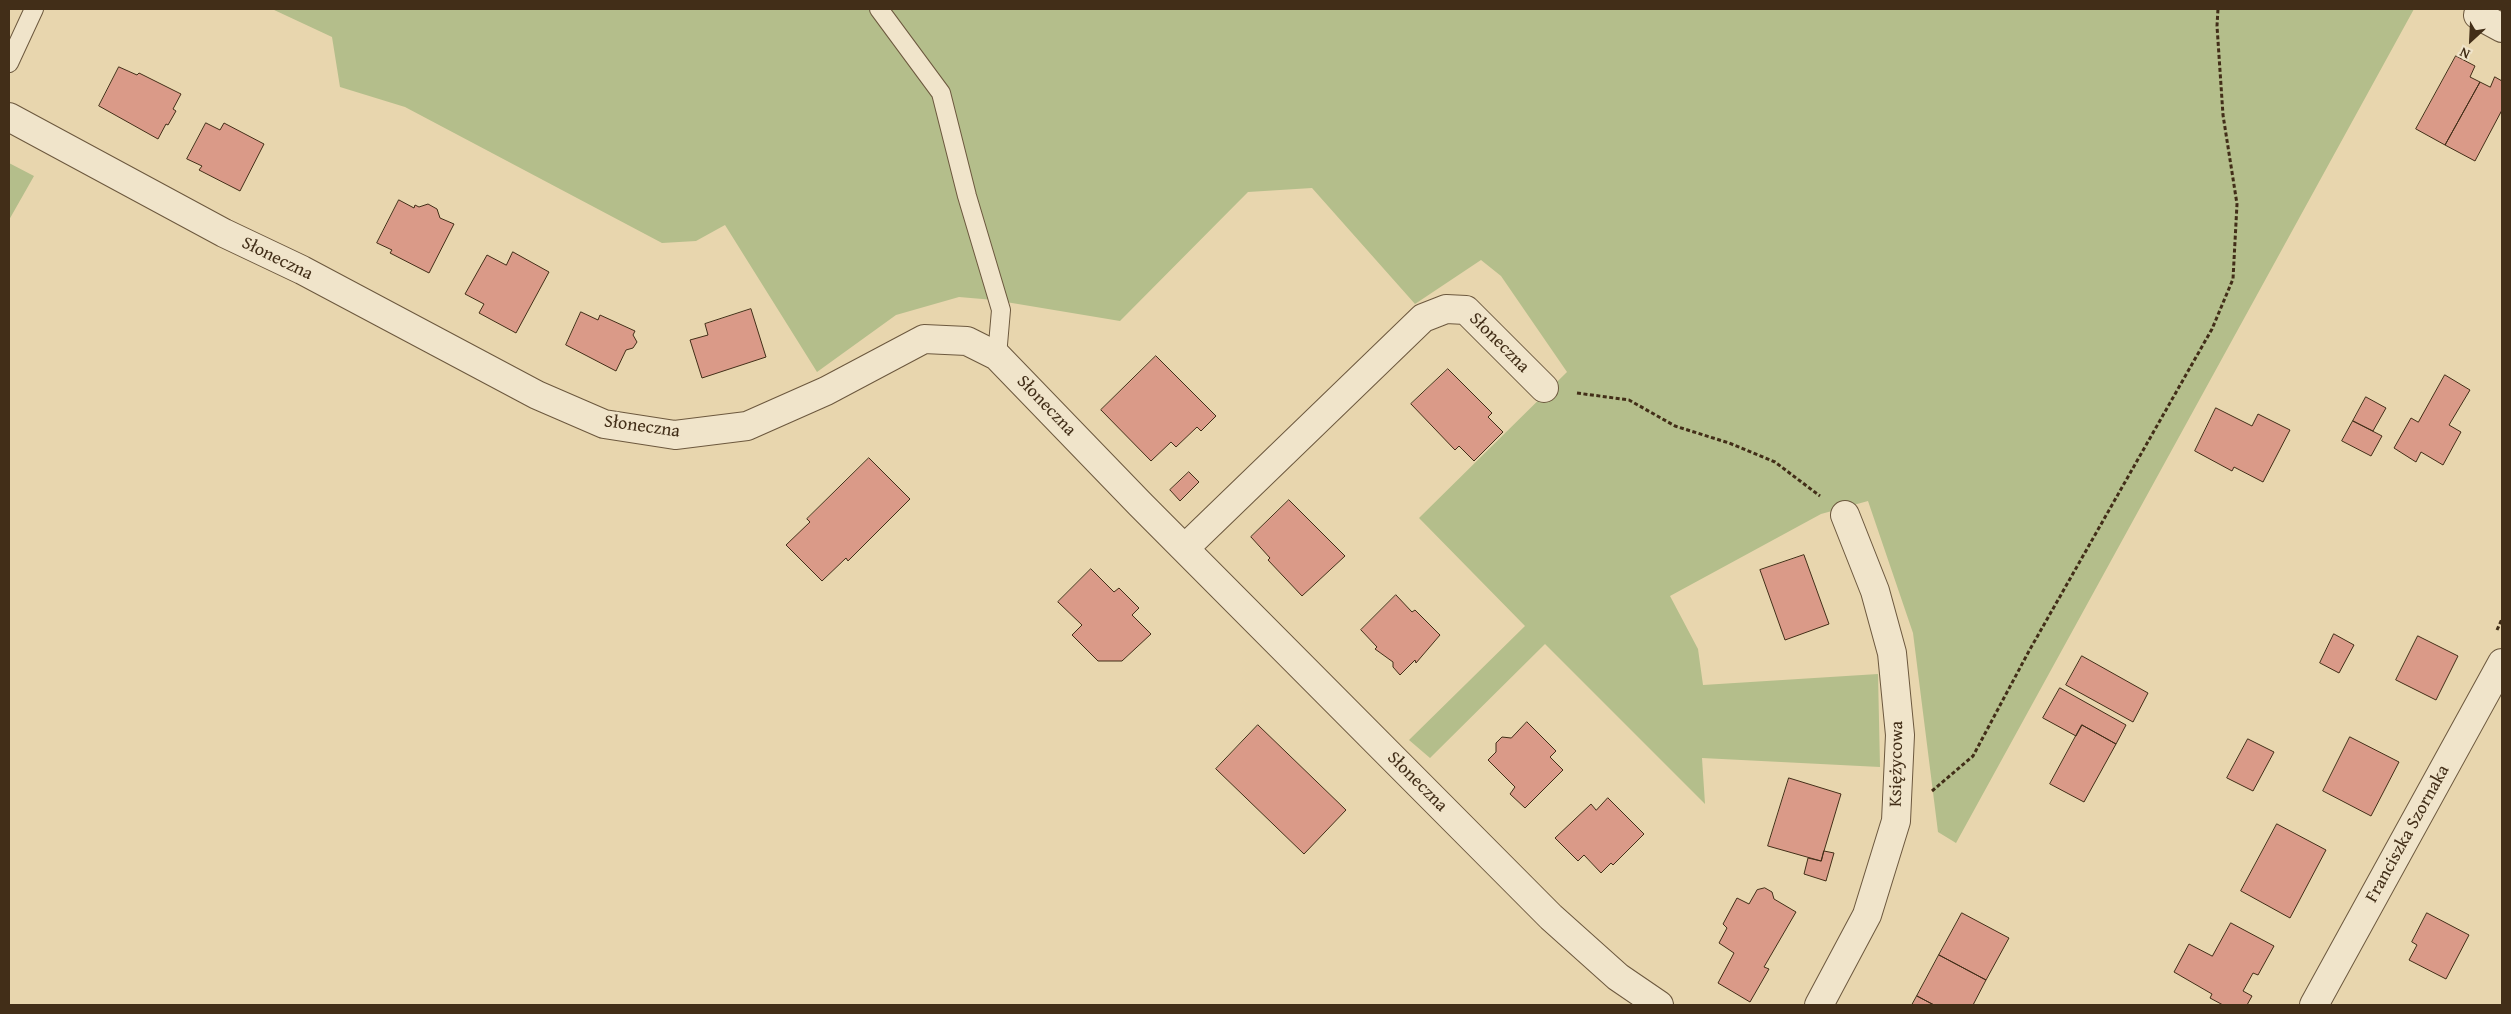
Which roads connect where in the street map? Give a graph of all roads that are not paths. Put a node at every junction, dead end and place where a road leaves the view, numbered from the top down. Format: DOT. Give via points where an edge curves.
graph roads {
  1 [pos="34,9"];
  2 [pos="879,9"];
  3 [pos="2478,15"];
  4 [pos="2502,28"];
  5 [pos="9,63"];
  6 [pos="9,117"];
  7 [pos="997,356"];
  8 [pos="1544,388"];
  9 [pos="1845,515"];
  10 [pos="1185,548"];
  11 [pos="2502,663"];
  12 [pos="1659,1005"];
  13 [pos="1819,1005"];
  14 [pos="2314,1005"];
  1 -- 5 [label="lane"];
  2 -- 7 [label="lane" via="941,94 1001,310"];
  3 -- 4 [label="street"];
  6 -- 7 [label="street, Słoneczna" via="224,233 302,270 537,394 604,424 675,435 747,426 826,391 924,339 966,341"];
  7 -- 10 [label="street, Słoneczna"];
  8 -- 10 [label="street, Słoneczna" via="1466,310 1446,309 1423,318"];
  9 -- 13 [label="street, Księżycowa" via="1876,591 1892,653 1900,735 1896,821 1867,915"];
  10 -- 12 [label="street, Słoneczna" via="1551,916 1618,977"];
  11 -- 14 [label="street, Franciszka Szornaka"];
}
